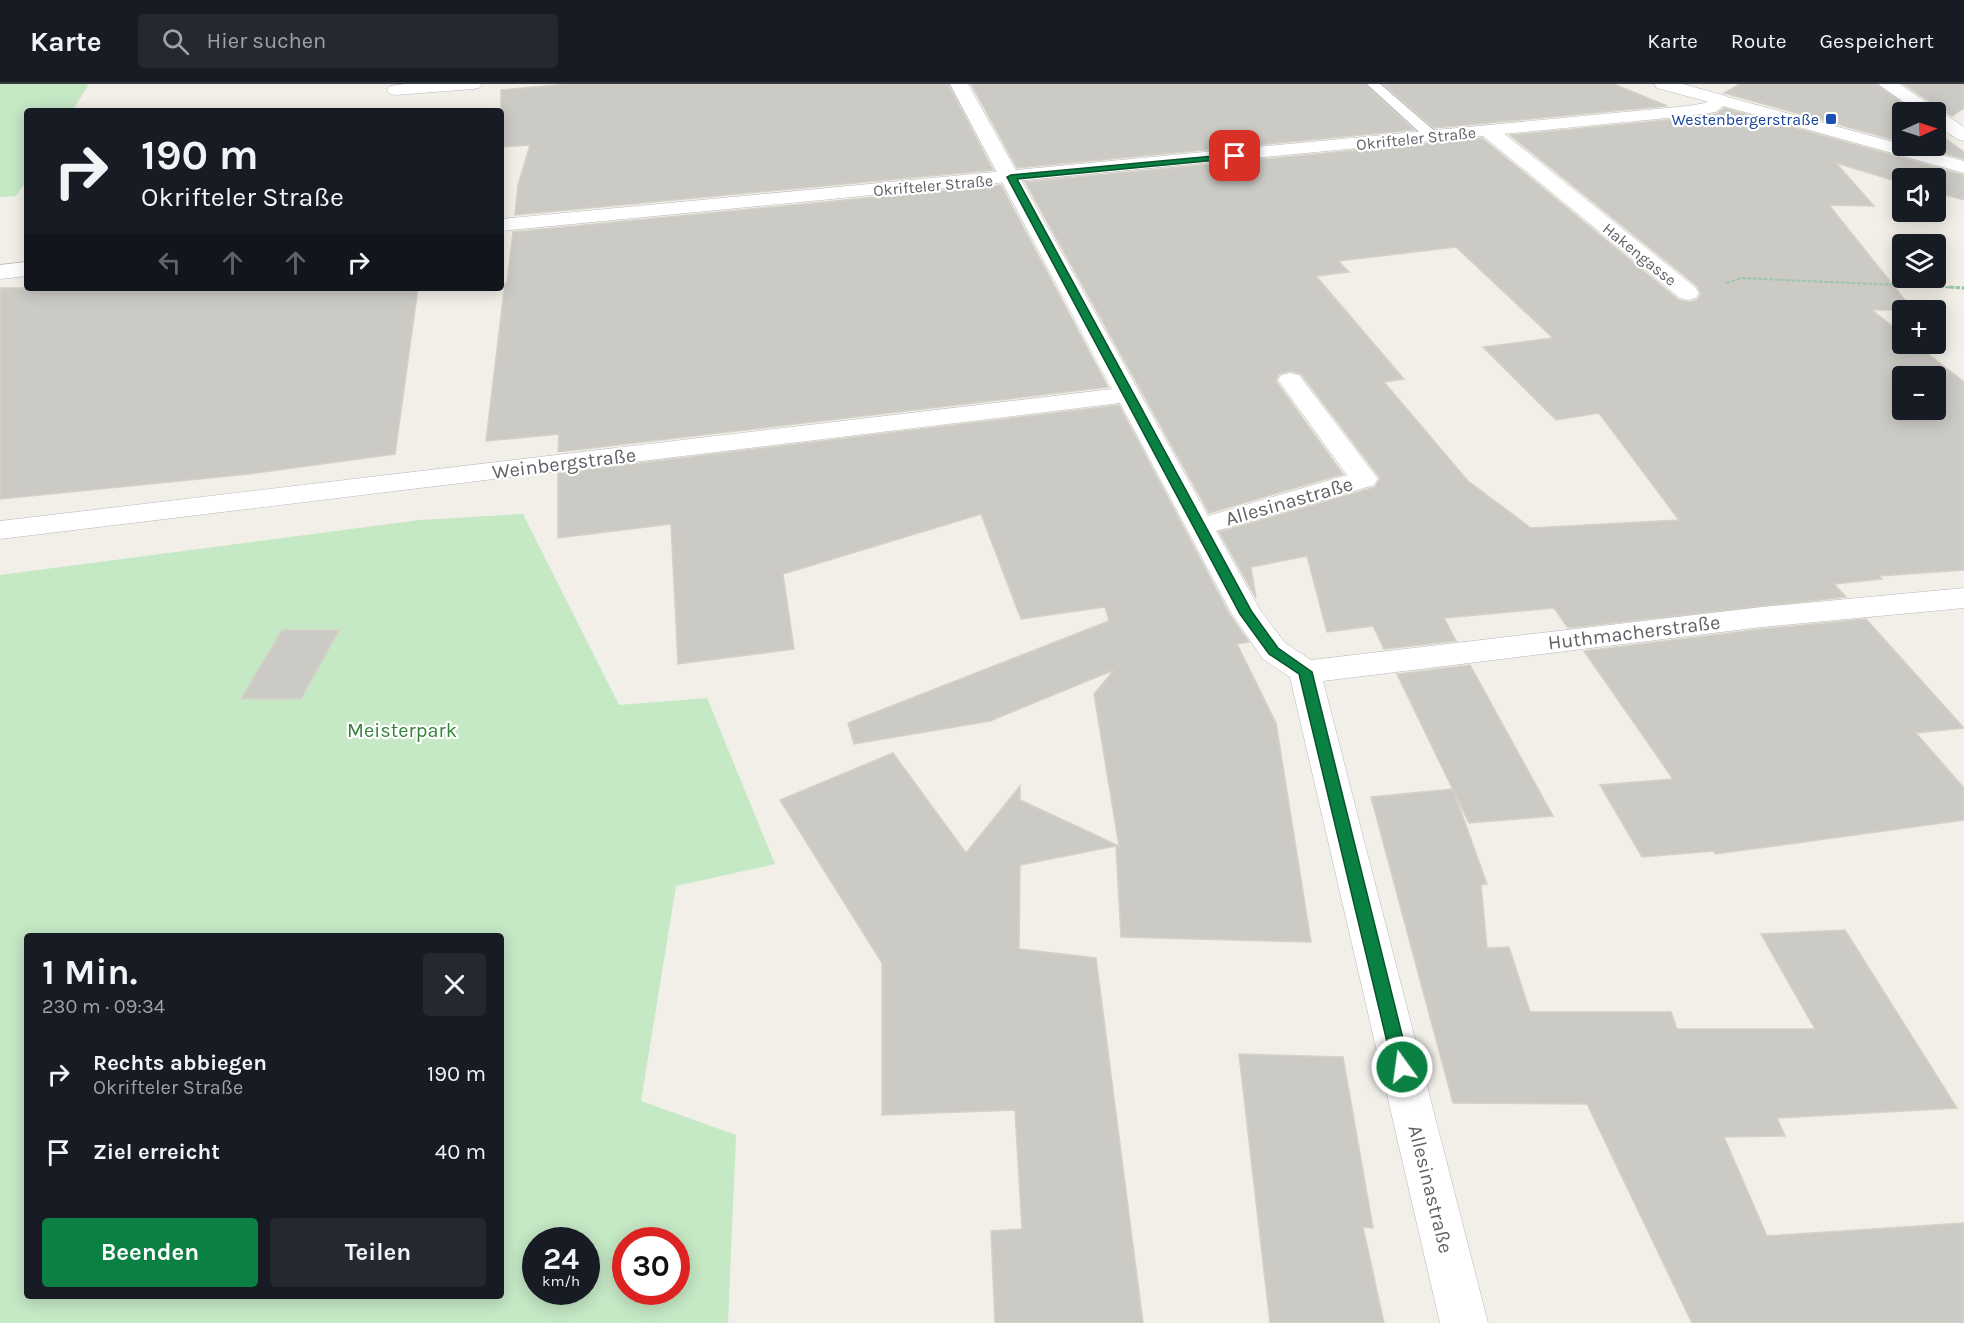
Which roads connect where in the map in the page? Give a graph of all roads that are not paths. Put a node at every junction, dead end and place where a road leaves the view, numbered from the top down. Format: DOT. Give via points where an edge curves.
graph roads {
  1 [pos="473,84"];
  2 [pos="958,84"];
  3 [pos="1373,84"];
  4 [pos="1663,84"];
  5 [pos="1887,84"];
  6 [pos="397,87"];
  7 [pos="1720,100"];
  8 [pos="1915,102"];
  9 [pos="391,108"];
  10 [pos="1946,123"];
  11 [pos="1489,131"];
  12 [pos="1964,135"];
  13 [pos="1433,137"];
  14 [pos="1964,167"];
  15 [pos="1011,177"];
  16 [pos="504,225"];
  17 [pos="24,269"];
  18 [pos="0,272"];
  19 [pos="1688,293"];
  20 [pos="1290,380"];
  21 [pos="1127,395"];
  22 [pos="1200,527"];
  23 [pos="0,530"];
  24 [pos="1964,598"];
  25 [pos="1305,672"];
  26 [pos="1464,1323"];
  1 -- 6 [label="street"];
  2 -- 15 [label="street, Allesinastraße"];
  3 -- 13 [label="lane"];
  4 -- 7 [label="street"];
  5 -- 8 [label="street"];
  6 -- 9 [label="street"];
  7 -- 11 [label="street, Okrifteler Straße" via="1710,108"];
  7 -- 14 [label="street"];
  10 -- 12 [label="street"];
  11 -- 13 [label="street, Okrifteler Straße"];
  11 -- 19 [label="street, Hakengasse"];
  13 -- 15 [label="street, Okrifteler Straße"];
  15 -- 16 [label="street, Okrifteler Straße"];
  15 -- 21 [label="street, Allesinastraße"];
  17 -- 18 [label="street"];
  20 -- 22 [label="street, Allesinastraße" via="1364,479"];
  21 -- 22 [label="street, Allesinastraße"];
  21 -- 23 [label="street, Weinbergstraße"];
  22 -- 25 [label="street, Allesinastraße" via="1247,614 1274,651"];
  24 -- 25 [label="street, Huthmacherstraße" via="1762,617"];
  25 -- 26 [label="street, Allesinastraße"];
}
